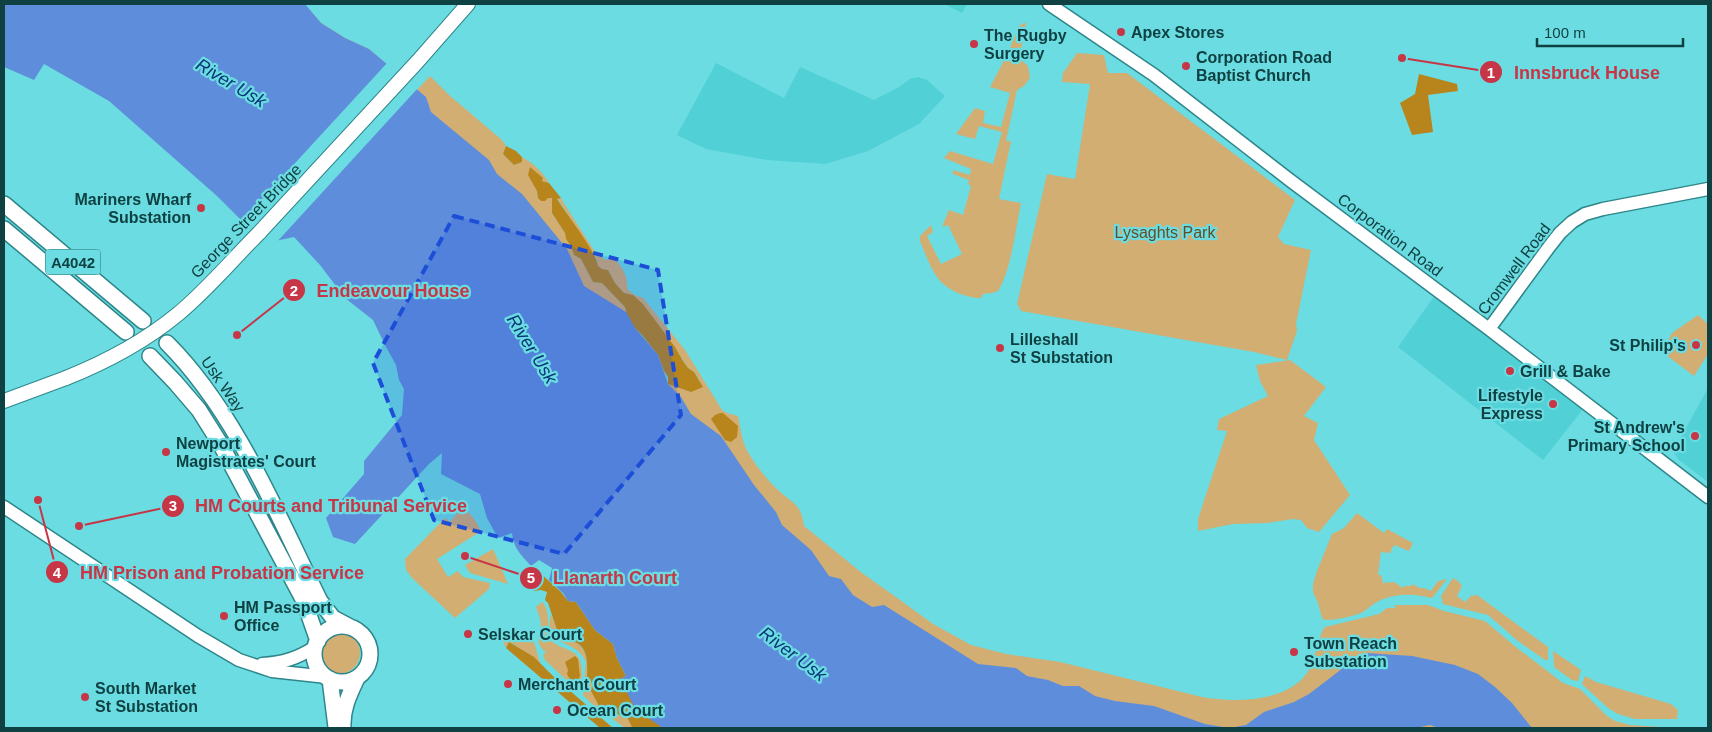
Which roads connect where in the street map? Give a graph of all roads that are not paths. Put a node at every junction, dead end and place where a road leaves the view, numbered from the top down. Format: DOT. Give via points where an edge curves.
graph roads {
  1 [pos="468,4"];
  2 [pos="1049,4"];
  3 [pos="1708,189"];
  4 [pos="4,204"];
  5 [pos="4,229"];
  6 [pos="143,321"];
  7 [pos="1489,329"];
  8 [pos="126,332"];
  9 [pos="167,343"];
  10 [pos="150,356"];
  11 [pos="4,401"];
  12 [pos="1708,497"];
  13 [pos="4,508"];
  14 [pos="350,627"];
  15 [pos="316,644"];
  16 [pos="250,664"];
  17 [pos="328,678"];
  18 [pos="357,678"];
  19 [pos="336,728"];
  20 [pos="344,728"];
  1 -- 11 [label="main road, George Street Bridge, bridge" via="317,171 180,313 112,358"];
  2 -- 7 [label="street, Corporation Road" via="1146,69"];
  3 -- 7 [label="street, Cromwell Road" via="1603,209 1572,222 1549,246"];
  4 -- 6 [label="main road, A4042"];
  5 -- 8 [label="main road, A4042"];
  7 -- 12 [label="street, Corporation Road"];
  9 -- 14 [label="main road, Usk Way" via="184,359 232,428 320,601 333,618"];
  10 -- 15 [label="main road" via="199,410 221,445 304,601"];
  13 -- 16 [label="street" via="198,636"];
  14 -- 15 [label="main road" via="335,627 322,635"];
  14 -- 18 [label="main road" via="366,640 370,653 367,666"];
  15 -- 16 [label="street" via="288,661"];
  15 -- 17 [label="main road" via="316,664"];
  16 -- 17 [label="street" via="272,671"];
  17 -- 18 [label="main road" via="344,682"];
  17 -- 19 [label="main road"];
  18 -- 20 [label="main road" via="347,698"];
}
